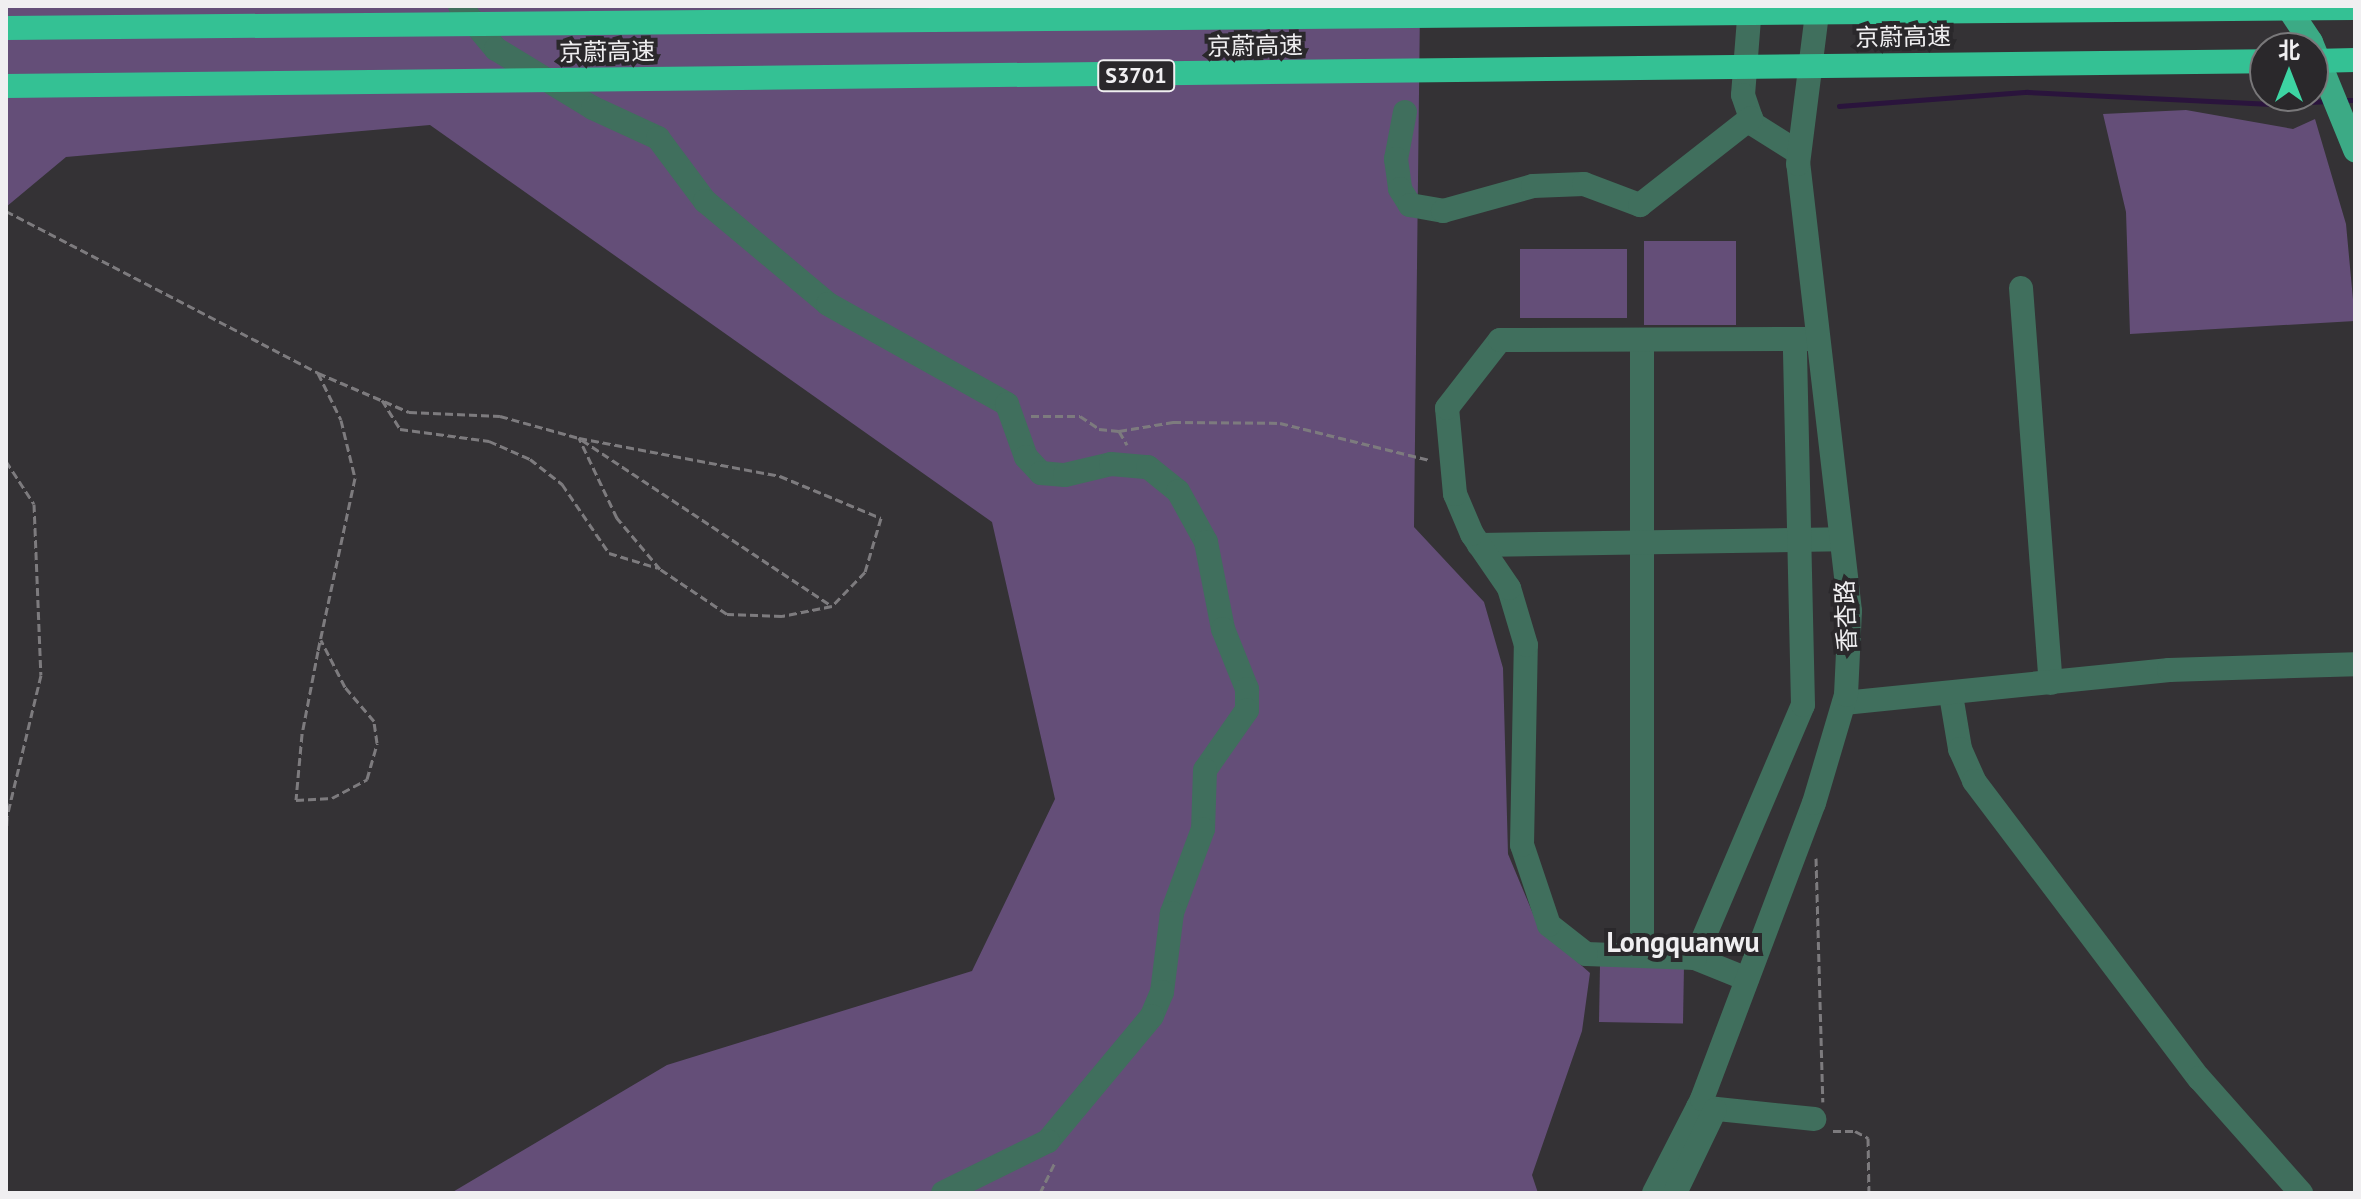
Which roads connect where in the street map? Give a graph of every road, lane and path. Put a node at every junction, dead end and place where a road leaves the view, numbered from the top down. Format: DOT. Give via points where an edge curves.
graph roads {
  1 [pos="460,6"];
  2 [pos="1750,6"];
  3 [pos="1818,6"];
  4 [pos="2287,6"];
  5 [pos="2355,8"];
  6 [pos="6,28"];
  7 [pos="2301,32"];
  8 [pos="2329,55"];
  9 [pos="2355,60"];
  10 [pos="2249,61"];
  11 [pos="2329,84"];
  12 [pos="6,86"];
  13 [pos="1405,112"];
  14 [pos="1751,118"];
  15 [pos="2355,150"];
  16 [pos="1799,153"];
  17 [pos="6,211"];
  18 [pos="2021,288"];
  19 [pos="1806,339"];
  20 [pos="1642,340"];
  21 [pos="318,373"];
  22 [pos="382,400"];
  23 [pos="1011,416"];
  24 [pos="579,438"];
  25 [pos="6,461"];
  26 [pos="1452,465"];
  27 [pos="1798,539"];
  28 [pos="1841,539"];
  29 [pos="1642,542"];
  30 [pos="1479,545"];
  31 [pos="660,569"];
  32 [pos="832,606"];
  33 [pos="321,640"];
  34 [pos="2355,664"];
  35 [pos="2051,683"];
  36 [pos="1951,695"];
  37 [pos="1844,703"];
  38 [pos="1816,850"];
  39 [pos="6,855"];
  40 [pos="1642,956"];
  41 [pos="1695,958"];
  42 [pos="1747,979"];
  43 [pos="1707,1108"];
  44 [pos="1814,1119"];
  45 [pos="943,1193"];
  46 [pos="1654,1193"];
  47 [pos="1675,1193"];
  48 [pos="1869,1193"];
  49 [pos="2301,1193"];
  1 -- 23 [label="street" via="496,49 593,108 658,138 705,201 828,304 1007,404"];
  2 -- 14 [label="street" via="1743,95"];
  3 -- 16 [label="street, 香杏路"];
  4 -- 7 [label="main road"];
  5 -- 6 [label="highway, 京蔚高速, bridge"];
  8 -- 9 [label="highway, bridge"];
  10 -- 12 [label="highway, 京蔚高速 / S3701, bridge"];
  11 -- 15 [label="main road"];
  13 -- 14 [label="street" via="1396,159 1400,189 1410,205 1443,211 1533,186 1584,184 1640,205"];
  14 -- 16 [label="street"];
  16 -- 19 [label="street, 香杏路"];
  17 -- 21 [label="path"];
  18 -- 35 [label="street"];
  19 -- 20 [label="street"];
  19 -- 27 [label="street"];
  19 -- 28 [label="street, 香杏路"];
  20 -- 26 [label="street" via="1500,340 1447,408"];
  20 -- 29 [label="street"];
  21 -- 22 [label="path"];
  21 -- 33 [label="path" via="341,420 355,478"];
  22 -- 24 [label="path" via="409,412 500,416"];
  22 -- 31 [label="path" via="400,429 489,441 530,459 562,484 609,553"];
  23 -- 26 [label="path" via="1080,416 1099,429 1119,431 1173,422 1280,423"];
  23 -- 45 [label="street" via="1026,457 1041,473 1065,475 1138,463 1178,491 1206,542 1223,629 1247,689 1247,710 1205,770 1203,829 1172,913 1162,992 1152,1016 1048,1141"];
  24 -- 31 [label="path" via="617,518"];
  24 -- 32 [label="path"];
  24 -- 32 [label="path" via="780,476 881,518 865,572"];
  25 -- 39 [label="path" via="34,504 41,675 7,817"];
  26 -- 30 [label="street" via="1455,494"];
  27 -- 28 [label="street"];
  27 -- 29 [label="street"];
  27 -- 41 [label="street" via="1803,705"];
  28 -- 37 [label="street, 香杏路" via="1850,611"];
  29 -- 30 [label="street"];
  29 -- 40 [label="street"];
  30 -- 40 [label="street" via="1509,588 1526,645 1522,845 1539,900 1549,925 1586,954"];
  31 -- 32 [label="path" via="727,614 782,616"];
  33 -- 33 [label="path" via="302,734 296,800 332,798 367,779 377,743 374,721 345,687"];
  34 -- 35 [label="street" via="2169,670"];
  35 -- 36 [label="street"];
  36 -- 37 [label="street"];
  36 -- 49 [label="street" via="1960,749 1974,781 2199,1078"];
  37 -- 42 [label="street, 香杏路" via="1814,803"];
  38 -- 44 [label="path" via="1823,1103"];
  40 -- 41 [label="street"];
  41 -- 42 [label="street"];
  42 -- 43 [label="street, 香杏路"];
  43 -- 44 [label="street"];
  43 -- 46 [label="street, 香杏路"];
  43 -- 47 [label="street"];
  44 -- 48 [label="path" via="1824,1131 1855,1131 1868,1138"];
}
